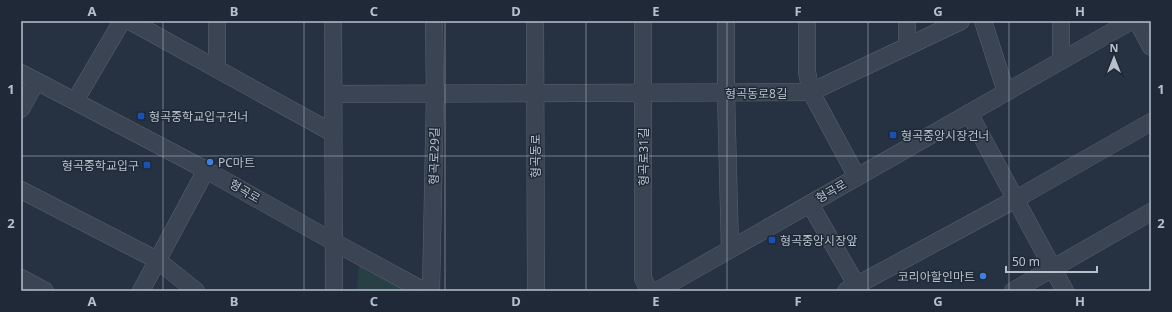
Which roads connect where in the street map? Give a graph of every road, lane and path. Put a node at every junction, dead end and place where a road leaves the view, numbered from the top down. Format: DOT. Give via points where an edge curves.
graph roads {
  1 [pos="122,21"];
  2 [pos="130,21"];
  3 [pos="217,21"];
  4 [pos="333,21"];
  5 [pos="434,21"];
  6 [pos="535,21"];
  7 [pos="643,21"];
  8 [pos="726,21"];
  9 [pos="807,21"];
  10 [pos="907,21"];
  11 [pos="961,21"];
  12 [pos="984,21"];
  13 [pos="1061,21"];
  14 [pos="1131,21"];
  15 [pos="1137,21"];
  16 [pos="907,47"];
  17 [pos="1151,47"];
  18 [pos="1061,61"];
  19 [pos="217,69"];
  20 [pos="21,73"];
  21 [pos="36,82"];
  22 [pos="811,92"];
  23 [pos="1006,92"];
  24 [pos="535,93"];
  25 [pos="644,93"];
  26 [pos="726,93"];
  27 [pos="333,94"];
  28 [pos="435,94"];
  29 [pos="76,100"];
  30 [pos="21,109"];
  31 [pos="969,113"];
  32 [pos="1151,122"];
  33 [pos="333,133"];
  34 [pos="206,170"];
  35 [pos="857,177"];
  36 [pos="21,190"];
  37 [pos="1016,199"];
  38 [pos="810,204"];
  39 [pos="1151,212"];
  40 [pos="334,242"];
  41 [pos="730,249"];
  42 [pos="157,260"];
  43 [pos="1052,268"];
  44 [pos="21,278"];
  45 [pos="854,289"];
  46 [pos="45,291"];
  47 [pos="140,291"];
  48 [pos="196,291"];
  49 [pos="334,291"];
  50 [pos="424,291"];
  51 [pos="430,291"];
  52 [pos="536,291"];
  53 [pos="649,291"];
  54 [pos="657,291"];
  55 [pos="1013,291"];
  56 [pos="1064,291"];
  1 -- 29 [label="street"];
  2 -- 19 [label="street"];
  3 -- 19 [label="street"];
  4 -- 27 [label="street"];
  5 -- 28 [label="street, 형곡로29길"];
  6 -- 24 [label="street, 형곡동로"];
  7 -- 25 [label="street, 형곡로31길"];
  8 -- 26 [label="street"];
  9 -- 22 [label="street" via="807,72"];
  10 -- 16 [label="street"];
  11 -- 16 [label="street, 형곡동로8길"];
  12 -- 23 [label="street"];
  13 -- 18 [label="street"];
  14 -- 18 [label="street, 형곡로"];
  15 -- 17 [label="street"];
  16 -- 22 [label="street, 형곡동로8길"];
  18 -- 23 [label="street, 형곡로"];
  19 -- 33 [label="street"];
  20 -- 21 [label="street, 형곡로"];
  21 -- 29 [label="street, 형곡로"];
  21 -- 30 [label="street"];
  22 -- 26 [label="street, 형곡동로8길"];
  22 -- 35 [label="street"];
  23 -- 31 [label="street, 형곡로"];
  24 -- 25 [label="street, 형곡동로8길"];
  24 -- 28 [label="street, 형곡동로8길"];
  24 -- 52 [label="street, 형곡동로"];
  25 -- 26 [label="street, 형곡동로8길"];
  25 -- 53 [label="street, 형곡로31길" via="643,278"];
  26 -- 41 [label="street"];
  27 -- 28 [label="street, 형곡동로8길"];
  27 -- 33 [label="street"];
  28 -- 51 [label="street, 형곡로29길"];
  29 -- 34 [label="street, 형곡로"];
  31 -- 35 [label="street, 형곡로"];
  31 -- 37 [label="street"];
  32 -- 37 [label="street"];
  33 -- 40 [label="street"];
  34 -- 40 [label="street, 형곡로"];
  34 -- 42 [label="street"];
  35 -- 38 [label="street, 형곡로"];
  36 -- 42 [label="street"];
  37 -- 43 [label="street"];
  37 -- 45 [label="street"];
  38 -- 41 [label="street, 형곡로"];
  38 -- 45 [label="street"];
  39 -- 43 [label="street"];
  40 -- 49 [label="street"];
  40 -- 50 [label="street, 형곡로"];
  41 -- 54 [label="street, 형곡로"];
  42 -- 47 [label="street"];
  42 -- 48 [label="street"];
  43 -- 55 [label="street"];
  43 -- 56 [label="street"];
  44 -- 46 [label="street"];
}
